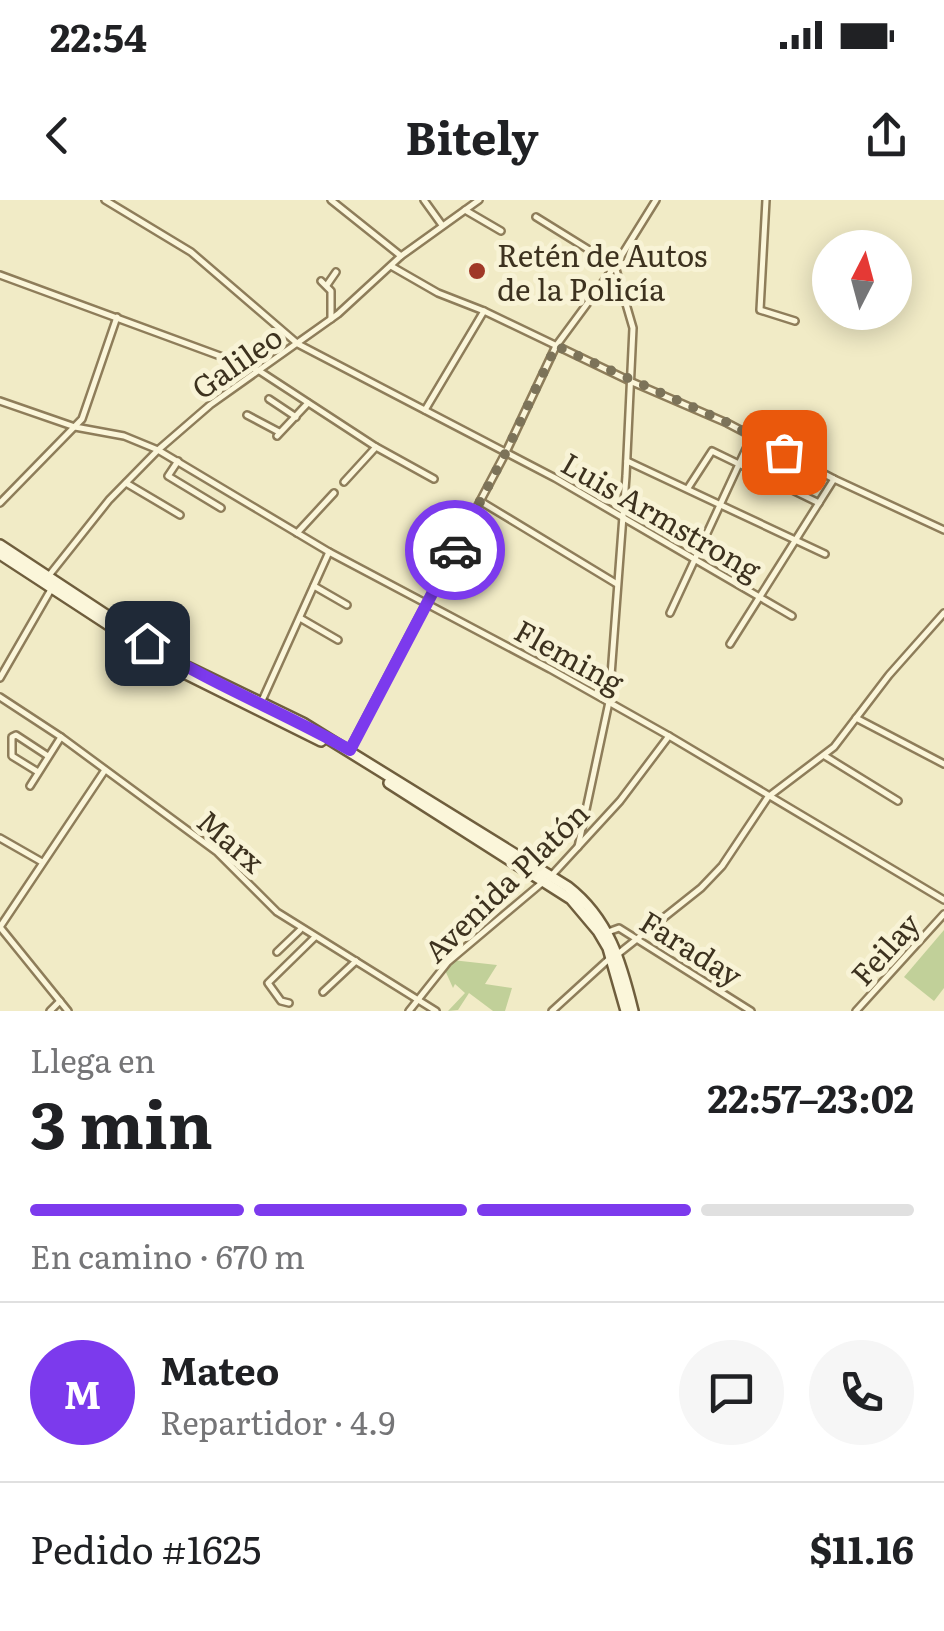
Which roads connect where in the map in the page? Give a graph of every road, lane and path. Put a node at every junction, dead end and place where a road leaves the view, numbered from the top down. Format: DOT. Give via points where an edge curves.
graph roads {
  1 [pos="105,200"];
  2 [pos="331,200"];
  3 [pos="424,200"];
  4 [pos="479,200"];
  5 [pos="656,200"];
  6 [pos="766,200"];
  7 [pos="465,210"];
  8 [pos="536,217"];
  9 [pos="442,226"];
  10 [pos="501,232"];
  11 [pos="401,256"];
  12 [pos="391,266"];
  13 [pos="616,266"];
  14 [pos="336,272"];
  15 [pos="0,275"];
  16 [pos="484,311"];
  17 [pos="117,317"];
  18 [pos="331,319"];
  19 [pos="794,321"];
  20 [pos="298,344"];
  21 [pos="556,346"];
  22 [pos="258,370"];
  23 [pos="632,382"];
  24 [pos="270,399"];
  25 [pos="0,402"];
  26 [pos="308,403"];
  27 [pos="425,410"];
  28 [pos="248,415"];
  29 [pos="296,417"];
  30 [pos="74,427"];
  31 [pos="752,436"];
  32 [pos="376,447"];
  33 [pos="158,450"];
  34 [pos="506,452"];
  35 [pos="178,461"];
  36 [pos="627,461"];
  37 [pos="739,464"];
  38 [pos="434,479"];
  39 [pos="834,480"];
  40 [pos="126,482"];
  41 [pos="344,482"];
  42 [pos="688,488"];
  43 [pos="334,492"];
  44 [pos="480,501"];
  45 [pos="0,503"];
  46 [pos="720,504"];
  47 [pos="819,504"];
  48 [pos="221,508"];
  49 [pos="180,515"];
  50 [pos="622,520"];
  51 [pos="944,530"];
  52 [pos="297,533"];
  53 [pos="796,540"];
  54 [pos="0,545"];
  55 [pos="329,552"];
  56 [pos="0,554"];
  57 [pos="825,554"];
  58 [pos="694,560"];
  59 [pos="49,584"];
  60 [pos="616,584"];
  61 [pos="314,586"];
  62 [pos="760,598"];
  63 [pos="347,604"];
  64 [pos="427,606"];
  65 [pos="944,613"];
  66 [pos="670,614"];
  67 [pos="792,616"];
  68 [pos="300,618"];
  69 [pos="338,640"];
  70 [pos="730,644"];
  71 [pos="0,678"];
  72 [pos="0,697"];
  73 [pos="609,702"];
  74 [pos="260,707"];
  75 [pos="856,718"];
  76 [pos="669,736"];
  77 [pos="60,737"];
  78 [pos="348,753"];
  79 [pos="48,756"];
  80 [pos="824,756"];
  81 [pos="929,756"];
  82 [pos="944,756"];
  83 [pos="944,764"];
  84 [pos="105,770"];
  85 [pos="38,772"];
  86 [pos="30,786"];
  87 [pos="768,797"];
  88 [pos="898,801"];
  89 [pos="0,838"];
  90 [pos="578,846"];
  91 [pos="42,862"];
  92 [pos="548,879"];
  93 [pos="944,900"];
  94 [pos="944,914"];
  95 [pos="0,927"];
  96 [pos="301,929"];
  97 [pos="608,932"];
  98 [pos="314,937"];
  99 [pos="636,939"];
  100 [pos="277,952"];
  101 [pos="614,956"];
  102 [pos="356,962"];
  103 [pos="323,992"];
  104 [pos="420,998"];
  105 [pos="60,1001"];
  106 [pos="289,1004"];
  107 [pos="50,1011"];
  108 [pos="68,1011"];
  109 [pos="409,1011"];
  110 [pos="436,1011"];
  111 [pos="552,1011"];
  112 [pos="630,1011"];
  113 [pos="751,1011"];
  114 [pos="856,1011"];
  1 -- 20 [label="street, Luis Armstrong" via="191,252"];
  2 -- 11 [label="street"];
  3 -- 9 [label="street"];
  4 -- 7 [label="street, Galileo"];
  5 -- 13 [label="street"];
  6 -- 19 [label="street" via="760,310"];
  7 -- 9 [label="street, Galileo"];
  7 -- 10 [label="street"];
  8 -- 13 [label="street"];
  9 -- 11 [label="street, Galileo"];
  11 -- 12 [label="street, Galileo"];
  12 -- 16 [label="street"];
  12 -- 18 [label="street, Galileo"];
  13 -- 21 [label="street"];
  13 -- 23 [label="street" via="633,328"];
  14 -- 18 [label="street" via="324,283 333,301"];
  15 -- 17 [label="street"];
  16 -- 21 [label="street"];
  16 -- 27 [label="street"];
  17 -- 22 [label="street"];
  17 -- 30 [label="street"];
  18 -- 20 [label="street, Galileo"];
  20 -- 22 [label="street, Galileo"];
  20 -- 27 [label="street, Luis Armstrong"];
  21 -- 23 [label="street"];
  21 -- 34 [label="street"];
  22 -- 26 [label="street"];
  22 -- 33 [label="street, Galileo"];
  23 -- 31 [label="street"];
  23 -- 36 [label="street"];
  24 -- 29 [label="street"];
  25 -- 30 [label="street, Fleming"];
  26 -- 29 [label="street"];
  26 -- 32 [label="street"];
  27 -- 34 [label="street, Luis Armstrong"];
  28 -- 29 [label="street" via="278,434"];
  30 -- 33 [label="street, Fleming"];
  30 -- 45 [label="street"];
  31 -- 37 [label="street"];
  31 -- 39 [label="street"];
  32 -- 38 [label="street"];
  32 -- 41 [label="street"];
  33 -- 35 [label="street, Fleming"];
  33 -- 40 [label="street, Galileo"];
  34 -- 44 [label="street"];
  34 -- 50 [label="street, Luis Armstrong"];
  35 -- 48 [label="street" via="169,476"];
  35 -- 52 [label="street, Fleming"];
  36 -- 42 [label="street"];
  36 -- 50 [label="street"];
  37 -- 42 [label="street" via="708,452"];
  37 -- 46 [label="street"];
  37 -- 47 [label="street"];
  39 -- 47 [label="street"];
  39 -- 51 [label="street"];
  40 -- 49 [label="street"];
  40 -- 59 [label="street, Galileo" via="66,550"];
  42 -- 46 [label="street"];
  43 -- 52 [label="street"];
  44 -- 60 [label="street"];
  44 -- 64 [label="street"];
  46 -- 53 [label="street"];
  46 -- 58 [label="street"];
  47 -- 53 [label="street"];
  50 -- 58 [label="street, Luis Armstrong"];
  50 -- 60 [label="street"];
  52 -- 55 [label="street, Fleming"];
  53 -- 57 [label="street"];
  53 -- 62 [label="street"];
  54 -- 59 [label="main road"];
  55 -- 61 [label="street"];
  55 -- 64 [label="street, Fleming"];
  56 -- 59 [label="main road"];
  58 -- 62 [label="street, Luis Armstrong"];
  58 -- 66 [label="street"];
  59 -- 71 [label="street, Galileo"];
  59 -- 74 [label="main road" via="178,666"];
  60 -- 73 [label="street"];
  61 -- 63 [label="street"];
  61 -- 68 [label="street"];
  62 -- 67 [label="street, Luis Armstrong"];
  62 -- 70 [label="street"];
  64 -- 73 [label="street, Fleming"];
  64 -- 78 [label="street"];
  65 -- 75 [label="street"];
  68 -- 69 [label="street"];
  68 -- 74 [label="street"];
  72 -- 77 [label="street, Marx"];
  73 -- 76 [label="street, Fleming"];
  73 -- 90 [label="street"];
  74 -- 78 [label="main road"];
  75 -- 80 [label="street"];
  75 -- 81 [label="street"];
  76 -- 87 [label="street, Fleming"];
  76 -- 90 [label="street, Avenida Platón"];
  77 -- 79 [label="street"];
  77 -- 84 [label="street, Marx"];
  78 -- 92 [label="main road"];
  79 -- 85 [label="street"];
  79 -- 85 [label="street" via="12,736 12,756"];
  80 -- 87 [label="street"];
  80 -- 88 [label="street"];
  81 -- 82 [label="street"];
  81 -- 83 [label="street"];
  84 -- 91 [label="street"];
  84 -- 96 [label="street, Marx" via="217,852"];
  85 -- 86 [label="street"];
  87 -- 93 [label="street, Fleming"];
  87 -- 99 [label="street" via="722,866"];
  89 -- 91 [label="street"];
  90 -- 92 [label="street, Avenida Platón"];
  91 -- 95 [label="street"];
  92 -- 97 [label="main road" via="590,906"];
  92 -- 101 [label="main road" via="585,914"];
  92 -- 104 [label="street, Avenida Platón" via="448,962"];
  94 -- 114 [label="street, Feilay"];
  95 -- 105 [label="street"];
  96 -- 98 [label="street, Marx"];
  96 -- 100 [label="street"];
  97 -- 99 [label="street, Faraday" via="619,928"];
  97 -- 101 [label="main road"];
  98 -- 102 [label="street, Marx"];
  98 -- 106 [label="street" via="268,982"];
  99 -- 101 [label="street"];
  99 -- 113 [label="street, Faraday"];
  101 -- 111 [label="street"];
  101 -- 112 [label="main road"];
  102 -- 103 [label="street"];
  102 -- 104 [label="street, Marx"];
  104 -- 109 [label="street, Avenida Platón"];
  104 -- 110 [label="street, Marx"];
  105 -- 107 [label="street"];
  105 -- 108 [label="street"];
}
